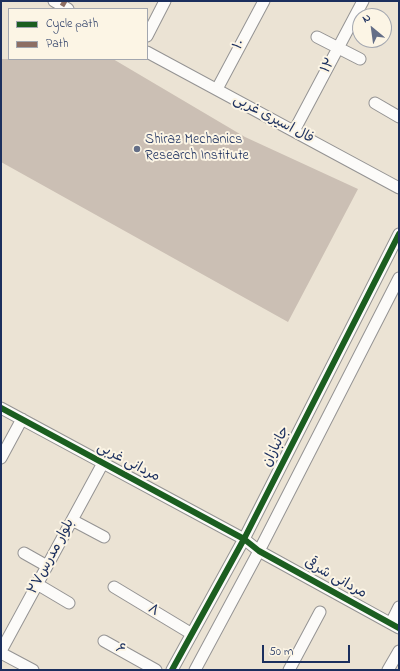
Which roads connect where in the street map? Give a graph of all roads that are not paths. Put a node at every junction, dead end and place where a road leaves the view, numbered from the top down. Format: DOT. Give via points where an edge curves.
graph roads {
  1 [pos="165,1"];
  2 [pos="264,1"];
  3 [pos="363,1"];
  4 [pos="148,34"];
  5 [pos="317,37"];
  6 [pos="338,48"];
  7 [pos="148,53"];
  8 [pos="360,59"];
  9 [pos="217,89"];
  10 [pos="375,103"];
  11 [pos="399,117"];
  12 [pos="294,131"];
  13 [pos="399,188"];
  14 [pos="399,234"];
  15 [pos="399,278"];
  16 [pos="1,408"];
  17 [pos="22,419"];
  18 [pos="1,458"];
  19 [pos="103,463"];
  20 [pos="72,520"];
  21 [pos="104,537"];
  22 [pos="244,539"];
  23 [pos="259,551"];
  24 [pos="24,553"];
  25 [pos="47,566"];
  26 [pos="37,584"];
  27 [pos="114,587"];
  28 [pos="69,603"];
  29 [pos="399,607"];
  30 [pos="320,612"];
  31 [pos="395,625"];
  32 [pos="192,634"];
  33 [pos="104,641"];
  34 [pos="399,651"];
  35 [pos="1,652"];
  36 [pos="33,670"];
  37 [pos="156,670"];
  38 [pos="172,670"];
  39 [pos="195,670"];
  40 [pos="289,670"];
  41 [pos="388,670"];
  1 -- 4 [label="street"];
  2 -- 9 [label="street, ۱۰"];
  3 -- 6 [label="street, ۱۲"];
  5 -- 6 [label="street"];
  6 -- 8 [label="street"];
  6 -- 12 [label="street, ۱۲"];
  7 -- 9 [label="street, فال اسیری غربی"];
  9 -- 12 [label="street, فال اسیری غربی"];
  10 -- 11 [label="street"];
  12 -- 13 [label="street, فال اسیری غربی"];
  14 -- 22 [label="street, جانبازان"];
  15 -- 23 [label="street"];
  16 -- 17 [label="street, مردانی غربی"];
  17 -- 18 [label="street"];
  17 -- 19 [label="street, مردانی غربی"];
  19 -- 20 [label="street, بلوار مدرس۲۷"];
  19 -- 22 [label="street, مردانی غربی"];
  20 -- 21 [label="street"];
  20 -- 25 [label="street, بلوار مدرس۲۷"];
  22 -- 23 [label="street, مردانی غربی"];
  22 -- 32 [label="street, جانبازان"];
  23 -- 31 [label="street, مردانی شرقی"];
  23 -- 39 [label="street"];
  24 -- 25 [label="street"];
  25 -- 26 [label="street, بلوار مدرس۲۷"];
  26 -- 28 [label="street"];
  26 -- 35 [label="street, بلوار مدرس۲۷"];
  27 -- 32 [label="street, ۸"];
  29 -- 31 [label="street"];
  30 -- 40 [label="street"];
  32 -- 38 [label="street, جانبازان"];
  33 -- 37 [label="street, ۶"];
  34 -- 41 [label="street"];
  35 -- 36 [label="street"];
}
